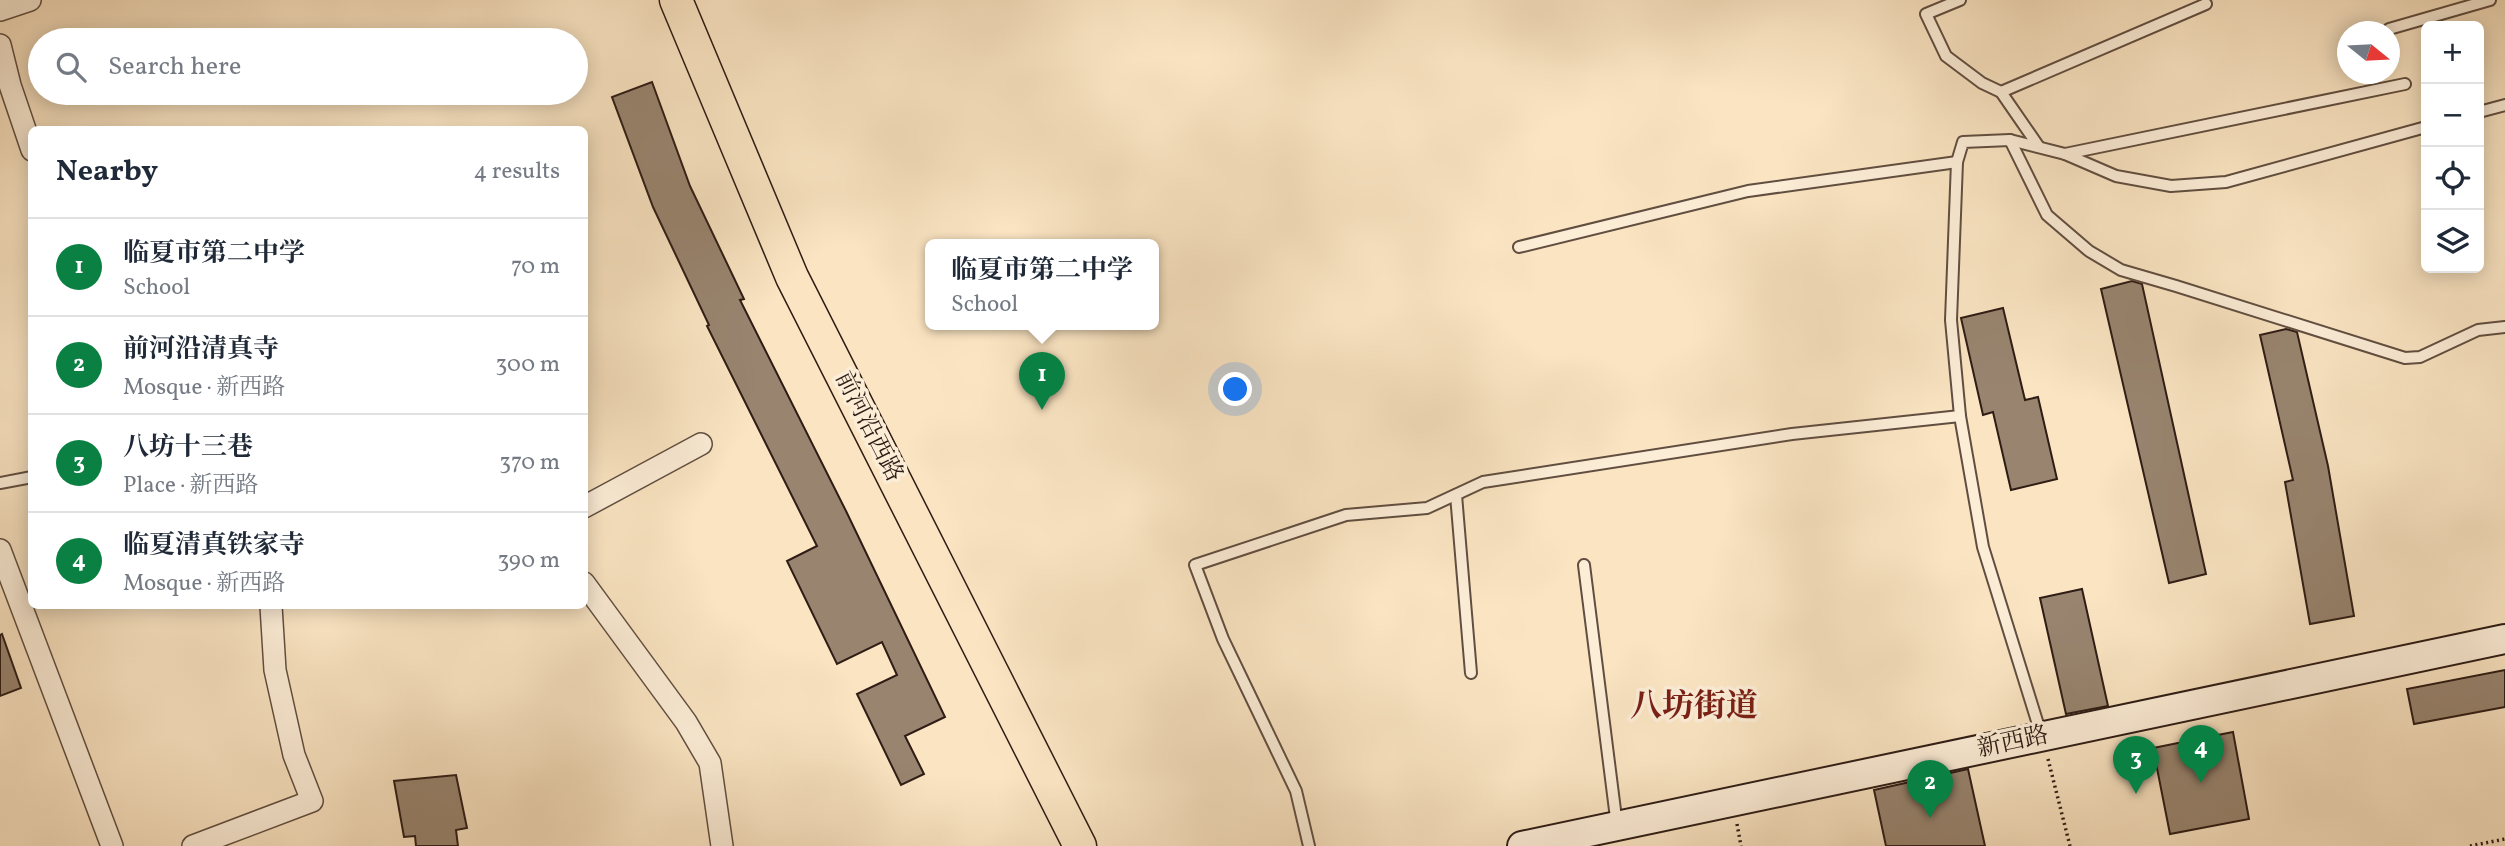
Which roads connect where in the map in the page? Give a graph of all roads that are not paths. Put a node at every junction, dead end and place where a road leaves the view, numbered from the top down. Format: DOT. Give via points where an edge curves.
graph roads {
  1 [pos="30,0"];
  2 [pos="676,0"];
  3 [pos="1960,0"];
  4 [pos="2490,0"];
  5 [pos="2206,4"];
  6 [pos="0,10"];
  7 [pos="2400,26"];
  8 [pos="0,46"];
  9 [pos="2405,84"];
  10 [pos="2001,92"];
  11 [pos="2505,105"];
  12 [pos="2484,111"];
  13 [pos="2421,128"];
  14 [pos="28,138"];
  15 [pos="2010,140"];
  16 [pos="2039,147"];
  17 [pos="2065,154"];
  18 [pos="1957,162"];
  19 [pos="1519,247"];
  20 [pos="2505,327"];
  21 [pos="1959,416"];
  22 [pos="701,444"];
  23 [pos="28,478"];
  24 [pos="0,483"];
  25 [pos="1456,495"];
  26 [pos="588,505"];
  27 [pos="0,550"];
  28 [pos="1584,565"];
  29 [pos="588,588"];
  30 [pos="271,609"];
  31 [pos="2505,639"];
  32 [pos="1471,673"];
  33 [pos="2042,736"];
  34 [pos="1617,826"];
  35 [pos="112,846"];
  36 [pos="194,846"];
  37 [pos="722,846"];
  38 [pos="1080,846"];
  39 [pos="1308,846"];
  40 [pos="1522,846"];
  1 -- 6 [label="street"];
  2 -- 38 [label="main road, 前河沿西路" via="792,276"];
  3 -- 10 [label="lane" via="1926,14 1946,56"];
  4 -- 7 [label="lane"];
  5 -- 10 [label="lane"];
  8 -- 14 [label="street"];
  9 -- 17 [label="lane"];
  10 -- 16 [label="lane"];
  11 -- 12 [label="lane"];
  13 -- 17 [label="lane" via="2226,182 2171,186 2116,176"];
  15 -- 16 [label="lane"];
  15 -- 18 [label="lane" via="1963,142"];
  15 -- 20 [label="lane" via="2048,215 2089,251 2121,270 2405,358 2420,356 2478,330"];
  16 -- 17 [label="lane"];
  18 -- 19 [label="lane" via="1748,191"];
  18 -- 21 [label="lane" via="1951,320"];
  21 -- 25 [label="lane" via="1711,446 1483,482"];
  21 -- 33 [label="lane" via="1983,547"];
  22 -- 26 [label="street"];
  23 -- 24 [label="lane"];
  25 -- 32 [label="lane"];
  25 -- 39 [label="lane" via="1427,508 1346,515 1195,565 1223,639 1296,791"];
  27 -- 35 [label="street"];
  28 -- 34 [label="lane"];
  29 -- 37 [label="street" via="686,722 710,763"];
  30 -- 36 [label="street" via="275,670 294,755 312,801"];
  31 -- 33 [label="main road, 新西路"];
  33 -- 34 [label="main road, 新西路"];
  34 -- 40 [label="main road, 新西路"];
}
